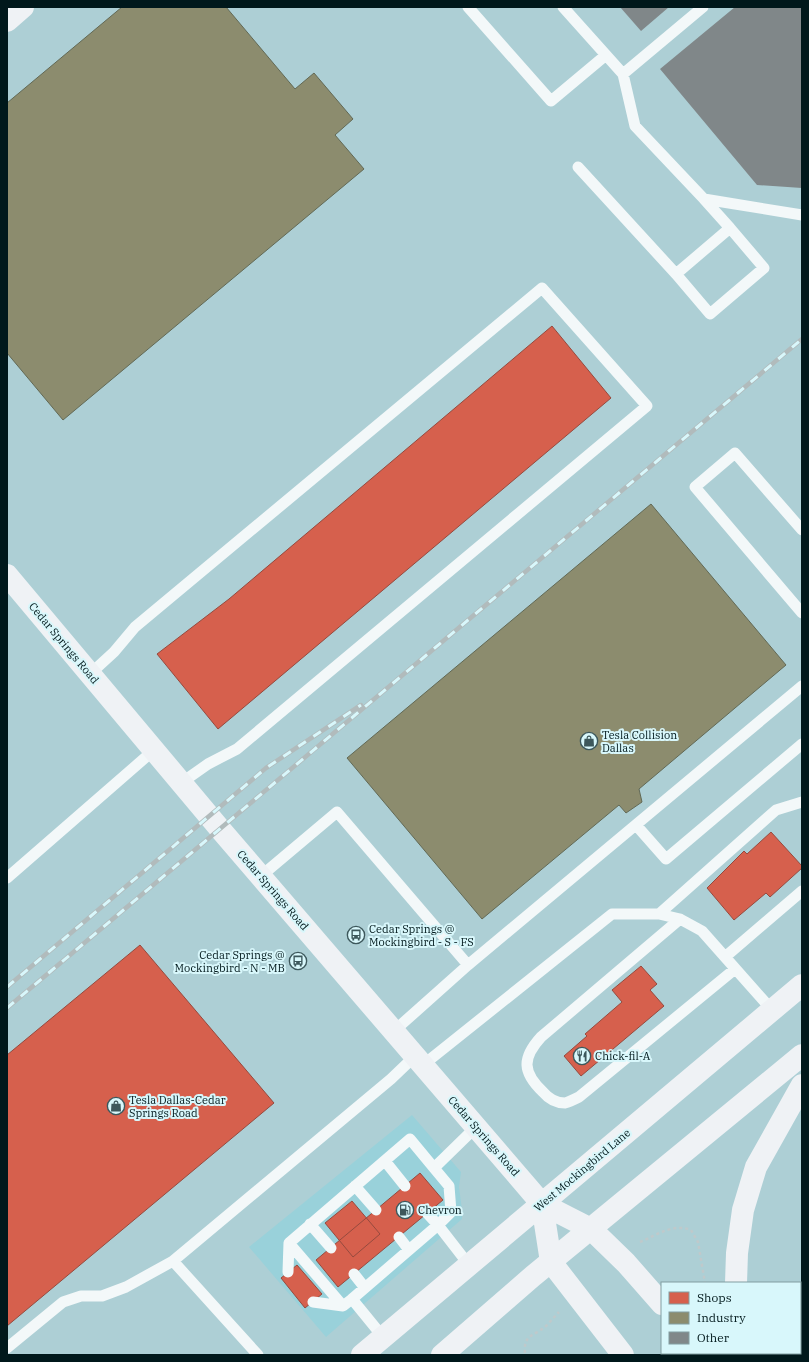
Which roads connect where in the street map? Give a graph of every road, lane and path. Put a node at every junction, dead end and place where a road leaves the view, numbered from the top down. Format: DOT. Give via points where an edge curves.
graph roads {
  1 [pos="23,7"];
  2 [pos="468,7"];
  3 [pos="563,7"];
  4 [pos="703,7"];
  5 [pos="7,21"];
  6 [pos="606,55"];
  7 [pos="623,74"];
  8 [pos="578,167"];
  9 [pos="704,199"];
  10 [pos="802,216"];
  11 [pos="730,228"];
  12 [pos="676,274"];
  13 [pos="802,530"];
  14 [pos="7,575"];
  15 [pos="802,613"];
  16 [pos="90,674"];
  17 [pos="802,686"];
  18 [pos="802,744"];
  19 [pos="154,750"];
  20 [pos="182,783"];
  21 [pos="802,802"];
  22 [pos="636,825"];
  23 [pos="261,876"];
  24 [pos="7,878"];
  25 [pos="802,891"];
  26 [pos="659,914"];
  27 [pos="680,920"];
  28 [pos="725,957"];
  29 [pos="468,965"];
  30 [pos="735,969"];
  31 [pos="802,985"];
  32 [pos="772,1010"];
  33 [pos="394,1031"];
  34 [pos="802,1055"];
  35 [pos="419,1060"];
  36 [pos="802,1085"];
  37 [pos="476,1128"];
  38 [pos="385,1161"];
  39 [pos="434,1168"];
  40 [pos="355,1186"];
  41 [pos="405,1186"];
  42 [pos="542,1204"];
  43 [pos="376,1210"];
  44 [pos="427,1213"];
  45 [pos="310,1224"];
  46 [pos="438,1225"];
  47 [pos="591,1228"];
  48 [pos="399,1237"];
  49 [pos="288,1243"];
  50 [pos="637,1244"];
  51 [pos="331,1248"];
  52 [pos="409,1250"];
  53 [pos="173,1261"];
  54 [pos="551,1262"];
  55 [pos="469,1265"];
  56 [pos="288,1272"];
  57 [pos="354,1274"];
  58 [pos="705,1282"];
  59 [pos="736,1282"];
  60 [pos="365,1288"];
  61 [pos="313,1302"];
  62 [pos="348,1302"];
  63 [pos="661,1303"];
  64 [pos="562,1310"];
  65 [pos="383,1337"];
  66 [pos="7,1348"];
  67 [pos="525,1353"];
  68 [pos="258,1355"];
  69 [pos="362,1355"];
  70 [pos="442,1355"];
  71 [pos="623,1355"];
  1 -- 5 [label="main road"];
  2 -- 6 [label="lane" via="551,101"];
  3 -- 6 [label="lane"];
  4 -- 7 [label="lane"];
  6 -- 7 [label="lane"];
  7 -- 9 [label="lane" via="635,126"];
  8 -- 12 [label="lane"];
  9 -- 10 [label="lane"];
  9 -- 11 [label="lane"];
  11 -- 12 [label="lane"];
  11 -- 12 [label="lane" via="764,268 710,314"];
  13 -- 15 [label="lane" via="735,453 695,487"];
  14 -- 16 [label="main road, Cedar Springs Road"];
  16 -- 19 [label="main road, Cedar Springs Road"];
  16 -- 20 [label="lane" via="114,652 135,627 542,288 647,406 237,749 208,764"];
  17 -- 22 [label="lane"];
  18 -- 22 [label="lane" via="666,859"];
  19 -- 20 [label="main road, Cedar Springs Road"];
  19 -- 24 [label="lane"];
  20 -- 23 [label="main road, Cedar Springs Road"];
  21 -- 26 [label="lane" via="776,810"];
  22 -- 29 [label="lane"];
  23 -- 29 [label="lane" via="337,812"];
  23 -- 33 [label="main road, Cedar Springs Road"];
  25 -- 28 [label="lane"];
  26 -- 27 [label="lane"];
  26 -- 35 [label="lane" via="612,914"];
  27 -- 28 [label="lane" via="702,932"];
  27 -- 30 [label="lane" via="541,1037 530,1050 527,1065 531,1081 549,1099 564,1103 579,1097"];
  28 -- 30 [label="lane"];
  29 -- 33 [label="lane"];
  30 -- 32 [label="lane"];
  31 -- 32 [label="main road, West Mockingbird Lane"];
  32 -- 42 [label="main road, West Mockingbird Lane"];
  33 -- 35 [label="main road, Cedar Springs Road"];
  34 -- 47 [label="main road"];
  35 -- 37 [label="main road, Cedar Springs Road"];
  35 -- 53 [label="lane" via="391,1079"];
  36 -- 59 [label="main road" via="756,1167 743,1210"];
  37 -- 39 [label="lane"];
  37 -- 42 [label="main road, Cedar Springs Road"];
  38 -- 39 [label="lane" via="410,1139"];
  38 -- 40 [label="lane"];
  38 -- 41 [label="lane"];
  39 -- 46 [label="lane" via="449,1186 451,1212"];
  40 -- 43 [label="lane"];
  40 -- 45 [label="lane"];
  42 -- 47 [label="main road"];
  42 -- 54 [label="main road"];
  42 -- 55 [label="main road, West Mockingbird Lane"];
  44 -- 46 [label="lane"];
  45 -- 49 [label="lane"];
  45 -- 51 [label="lane"];
  46 -- 52 [label="lane"];
  46 -- 55 [label="lane"];
  47 -- 54 [label="main road"];
  47 -- 63 [label="main road"];
  48 -- 52 [label="lane"];
  49 -- 56 [label="lane"];
  49 -- 62 [label="lane"];
  50 -- 58 [label="path" via="670,1228 691,1230 698,1242"];
  52 -- 60 [label="lane"];
  53 -- 66 [label="lane" via="102,1296 81,1296 64,1302"];
  53 -- 68 [label="lane"];
  54 -- 70 [label="main road"];
  54 -- 71 [label="main road"];
  55 -- 65 [label="main road, West Mockingbird Lane"];
  57 -- 60 [label="lane"];
  60 -- 62 [label="lane"];
  61 -- 62 [label="lane"];
  62 -- 65 [label="lane"];
  64 -- 67 [label="path" via="545,1327 526,1340"];
  65 -- 69 [label="main road, West Mockingbird Lane"];
}
